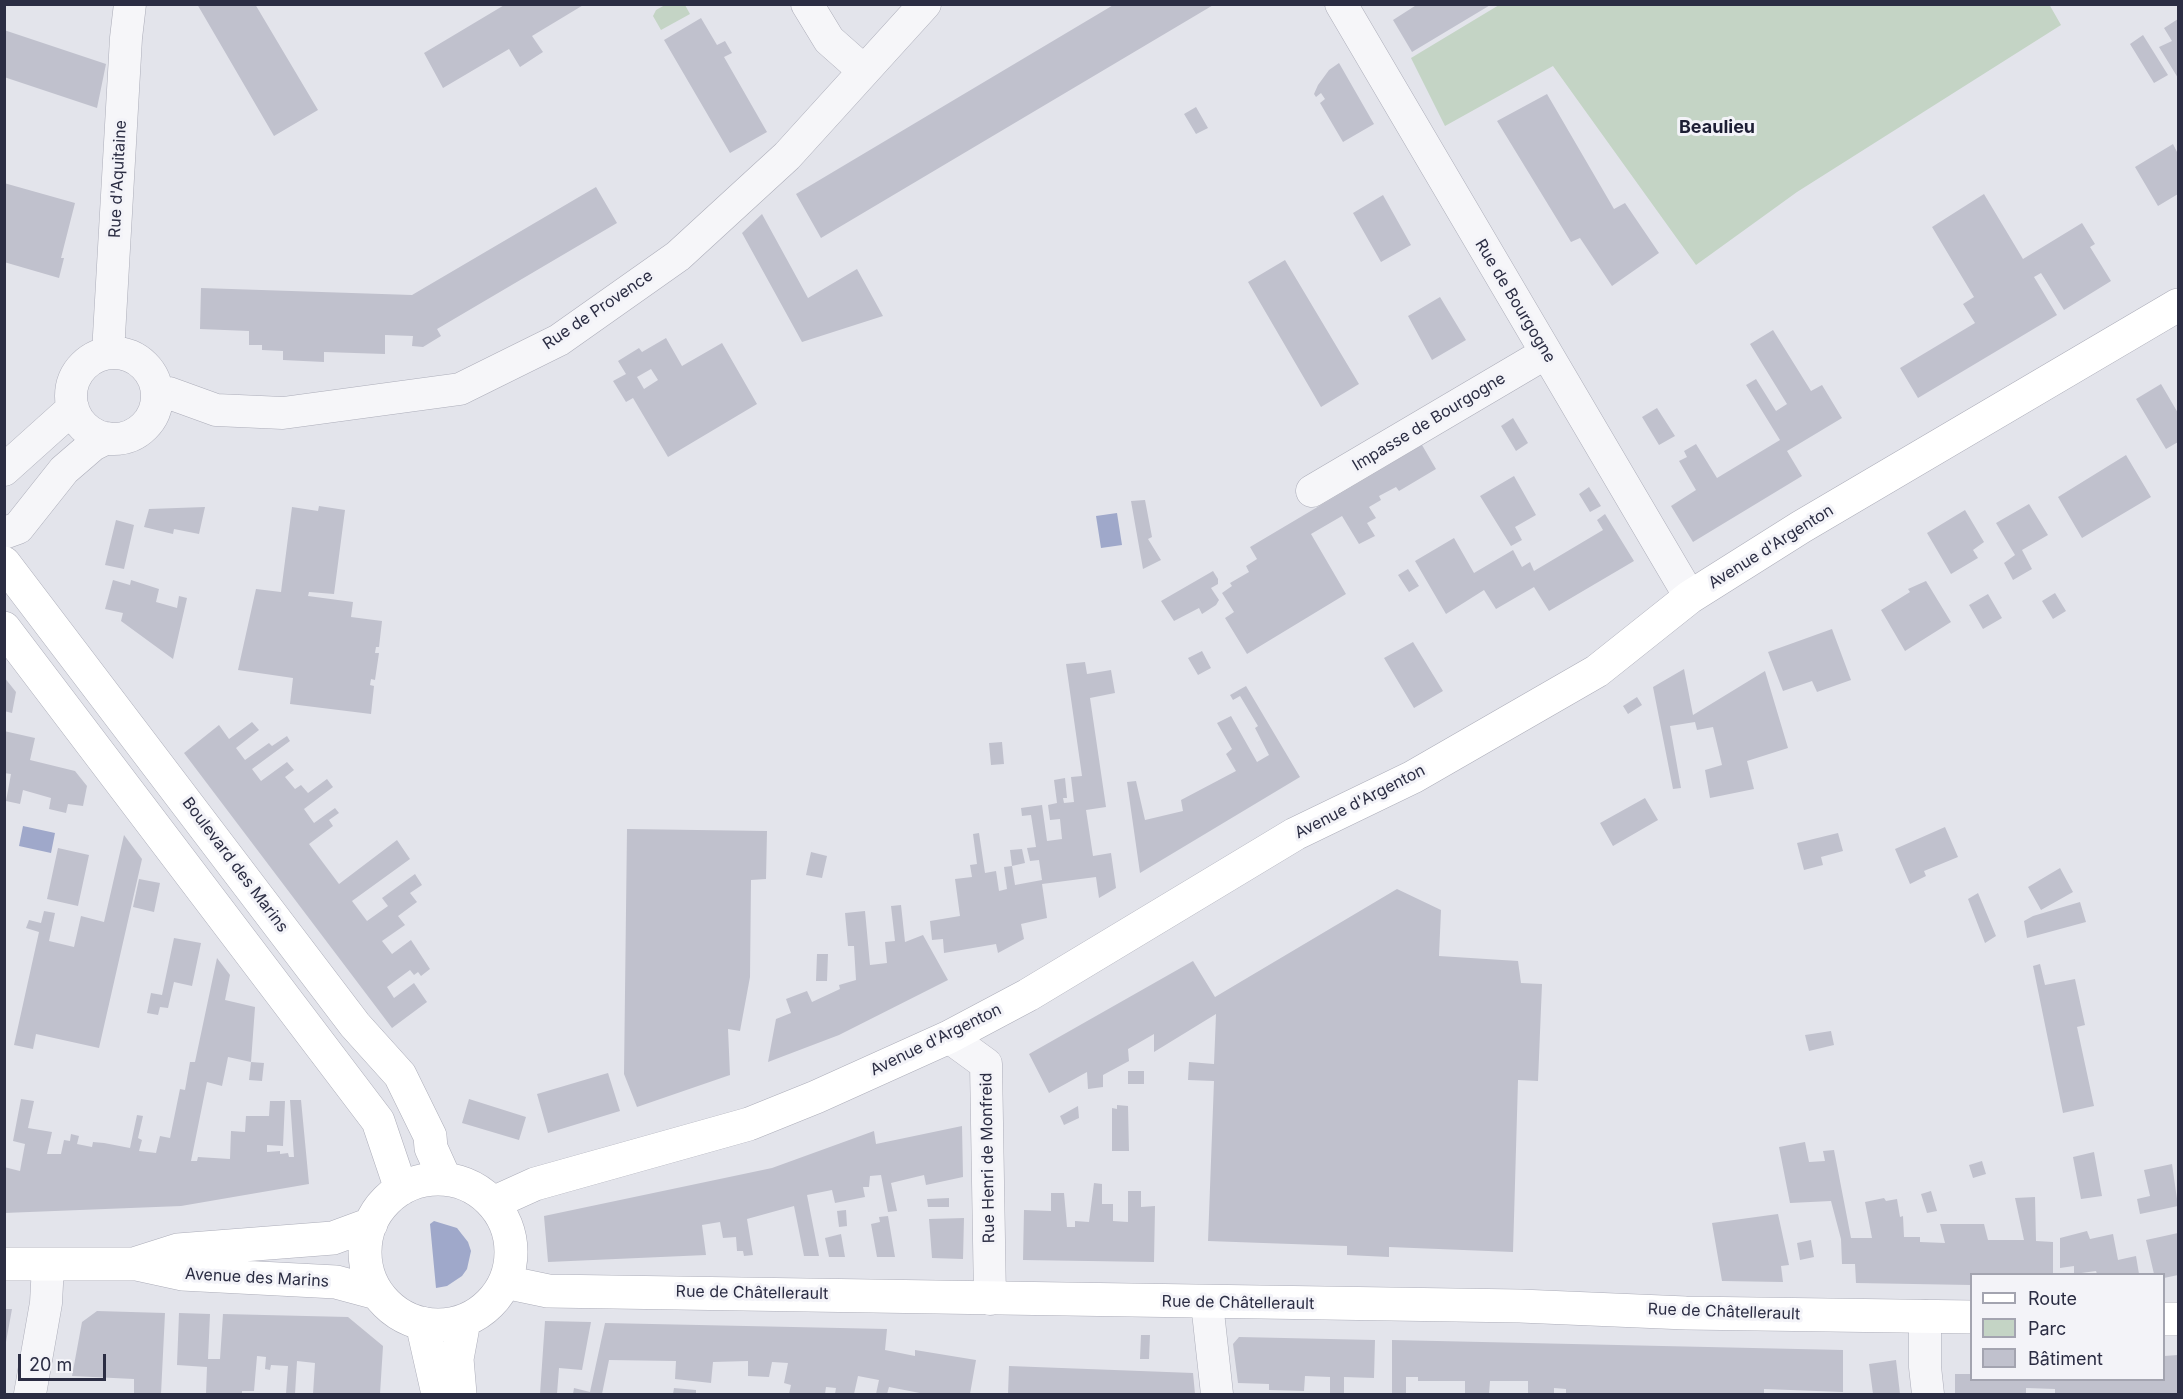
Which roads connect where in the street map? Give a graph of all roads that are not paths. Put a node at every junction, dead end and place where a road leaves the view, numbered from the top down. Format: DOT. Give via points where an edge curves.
graph roads {
  1 [pos="130,4"];
  2 [pos="807,4"];
  3 [pos="925,4"];
  4 [pos="1343,5"];
  5 [pos="864,71"];
  6 [pos="2178,305"];
  7 [pos="108,353"];
  8 [pos="1546,353"];
  9 [pos="157,393"];
  10 [pos="73,408"];
  11 [pos="107,438"];
  12 [pos="4,470"];
  13 [pos="1312,492"];
  14 [pos="4,533"];
  15 [pos="4,563"];
  16 [pos="1690,597"];
  17 [pos="4,628"];
  18 [pos="949,1037"];
  19 [pos="445,1179"];
  20 [pos="401,1189"];
  21 [pos="493,1203"];
  22 [pos="370,1224"];
  23 [pos="4,1264"];
  24 [pos="136,1264"];
  25 [pos="48,1265"];
  26 [pos="505,1282"];
  27 [pos="377,1293"];
  28 [pos="990,1299"];
  29 [pos="1207,1303"];
  30 [pos="1925,1316"];
  31 [pos="1970,1317"];
  32 [pos="464,1321"];
  33 [pos="422,1323"];
  34 [pos="30,1395"];
  35 [pos="438,1395"];
  36 [pos="460,1395"];
  37 [pos="1217,1395"];
  38 [pos="1928,1395"];
  1 -- 7 [label="street, Rue d'Aquitaine"];
  2 -- 5 [label="street" via="829,40"];
  3 -- 5 [label="street, Rue de Provence"];
  4 -- 8 [label="street, Rue de Bourgogne"];
  5 -- 9 [label="street, Rue de Provence" via="787,156 678,256 558,340 460,389 283,413 216,410 169,393"];
  6 -- 16 [label="main road, Avenue d'Argenton"];
  7 -- 9 [label="street" via="122,353 146,367"];
  7 -- 10 [label="street" via="82,367 71,394"];
  8 -- 13 [label="street, Impasse de Bourgogne"];
  8 -- 16 [label="street, Rue de Bourgogne"];
  9 -- 11 [label="street" via="156,406 143,428 120,439"];
  10 -- 11 [label="street" via="86,428"];
  10 -- 12 [label="street"];
  11 -- 14 [label="street" via="64,470 18,528"];
  15 -- 19 [label="main road, Boulevard des Marins" via="355,1025 400,1075 430,1136 431,1148"];
  16 -- 18 [label="main road, Avenue d'Argenton" via="1597,670 1413,777 1295,834 1028,995"];
  17 -- 20 [label="main road" via="378,1121"];
  18 -- 21 [label="main road, Avenue d'Argenton" via="727,1132 535,1184"];
  18 -- 28 [label="street, Rue Henri de Monfreid" via="986,1064"];
  19 -- 20 [label="main road" via="422,1181"];
  19 -- 21 [label="main road" via="471,1187"];
  20 -- 22 [label="main road" via="383,1204"];
  21 -- 26 [label="main road" via="505,1221 511,1241 511,1262"];
  22 -- 24 [label="main road, Avenue des Marins" via="333,1238 178,1250"];
  22 -- 27 [label="main road" via="365,1247 368,1271"];
  23 -- 25 [label="main road, Avenue des Marins"];
  24 -- 25 [label="main road, Avenue des Marins"];
  24 -- 27 [label="main road, Avenue des Marins" via="182,1274 336,1282"];
  25 -- 34 [label="street" via="46,1303"];
  26 -- 28 [label="main road, Rue de Châtellerault" via="548,1291"];
  26 -- 32 [label="main road" via="494,1301"];
  27 -- 33 [label="main road" via="404,1317"];
  28 -- 29 [label="main road, Rue de Châtellerault"];
  29 -- 30 [label="main road, Rue de Châtellerault"];
  29 -- 37 [label="street"];
  30 -- 31 [label="main road, Rue de Châtellerault"];
  30 -- 38 [label="street"];
  32 -- 33 [label="main road"];
  32 -- 36 [label="main road" via="458,1359"];
  33 -- 35 [label="main road"];
}
